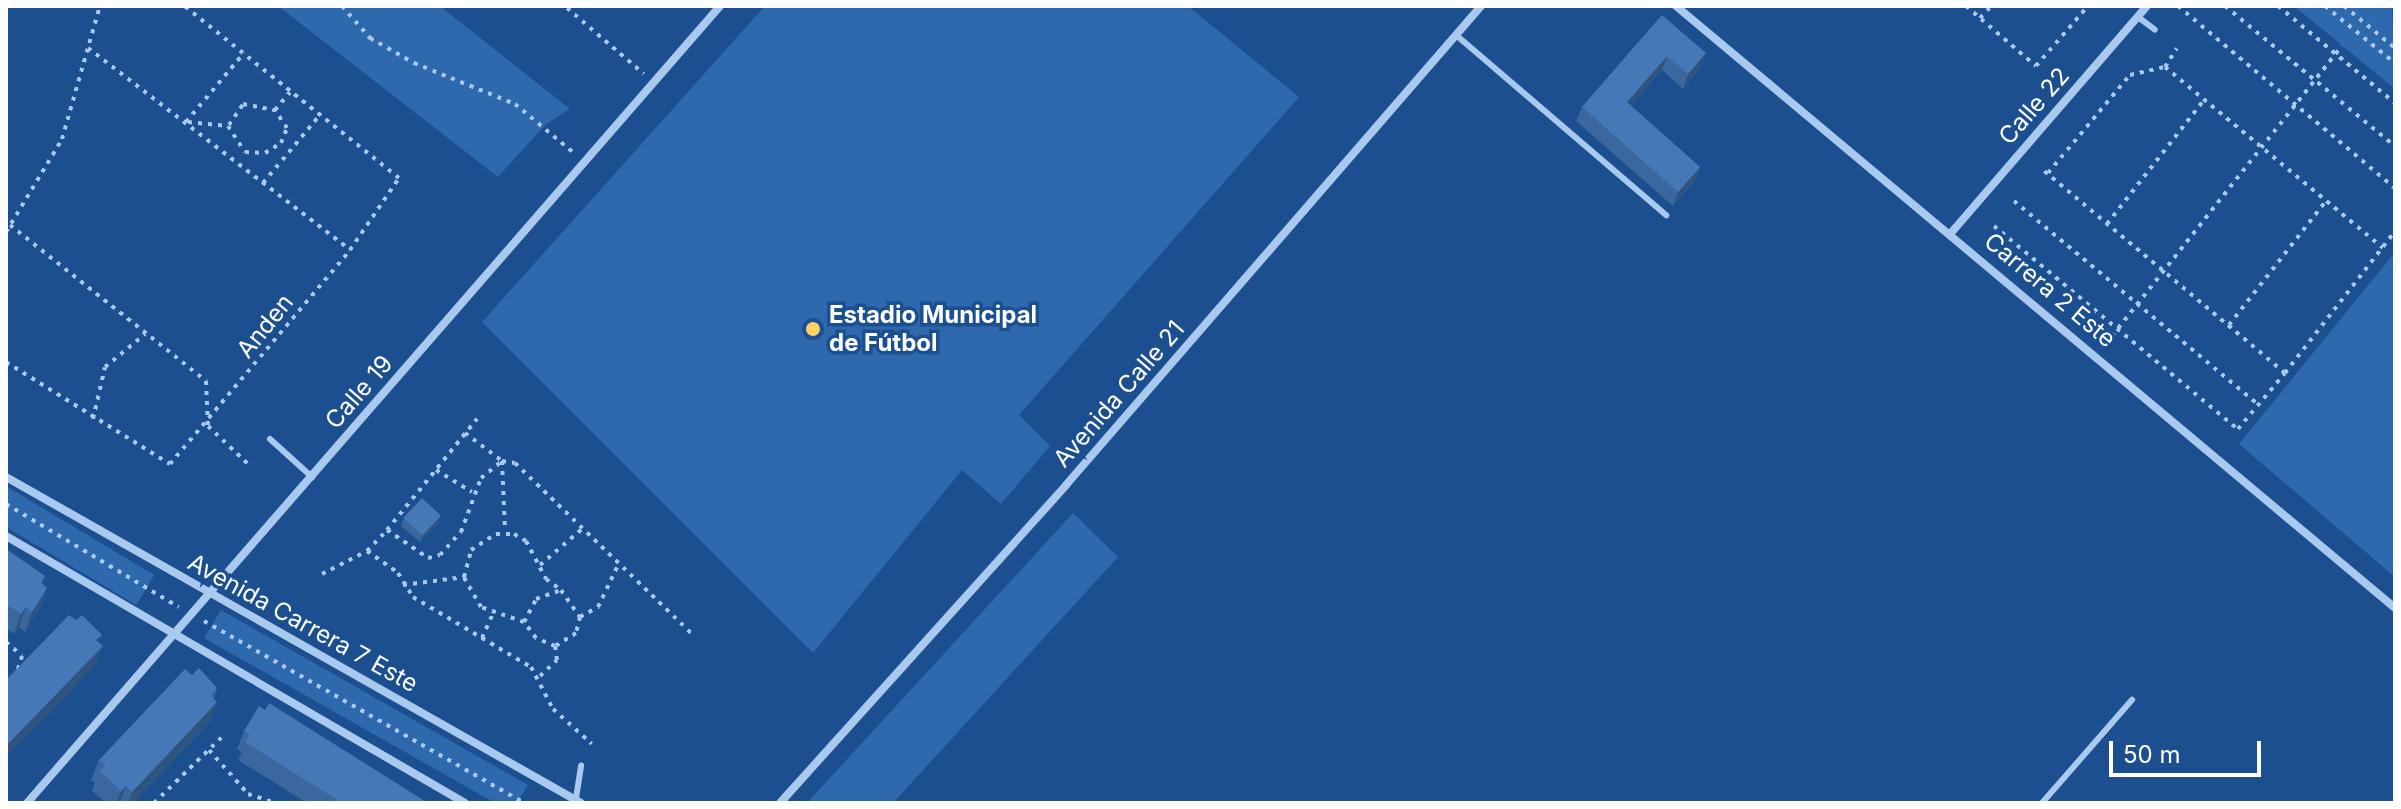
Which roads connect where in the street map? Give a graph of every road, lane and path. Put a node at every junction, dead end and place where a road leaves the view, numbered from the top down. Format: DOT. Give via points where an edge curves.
graph roads {
  1 [pos="100,6"];
  2 [pos="184,6"];
  3 [pos="342,6"];
  4 [pos="543,6"];
  5 [pos="583,6"];
  6 [pos="720,6"];
  7 [pos="1481,6"];
  8 [pos="1676,6"];
  9 [pos="1966,6"];
  10 [pos="1991,6"];
  11 [pos="2088,6"];
  12 [pos="2147,6"];
  13 [pos="2178,6"];
  14 [pos="2225,6"];
  15 [pos="2278,6"];
  16 [pos="2325,6"];
  17 [pos="2344,6"];
  18 [pos="567,8"];
  19 [pos="2138,17"];
  20 [pos="1980,18"];
  21 [pos="2155,30"];
  22 [pos="1456,35"];
  23 [pos="2342,46"];
  24 [pos="88,48"];
  25 [pos="2177,48"];
  26 [pos="2395,48"];
  27 [pos="244,53"];
  28 [pos="2336,54"];
  29 [pos="2395,63"];
  30 [pos="2165,67"];
  31 [pos="2315,81"];
  32 [pos="655,82"];
  33 [pos="290,92"];
  34 [pos="2204,99"];
  35 [pos="2395,103"];
  36 [pos="2293,106"];
  37 [pos="275,110"];
  38 [pos="319,116"];
  39 [pos="186,122"];
  40 [pos="228,126"];
  41 [pos="2395,146"];
  42 [pos="2262,148"];
  43 [pos="586,161"];
  44 [pos="2041,168"];
  45 [pos="2047,174"];
  46 [pos="263,183"];
  47 [pos="2395,188"];
  48 [pos="2014,201"];
  49 [pos="2326,201"];
  50 [pos="1666,215"];
  51 [pos="2107,224"];
  52 [pos="10,225"];
  53 [pos="1994,226"];
  54 [pos="2395,231"];
  55 [pos="6,232"];
  56 [pos="1951,233"];
  57 [pos="2383,248"];
  58 [pos="350,250"];
  59 [pos="2163,271"];
  60 [pos="2137,304"];
  61 [pos="2229,326"];
  62 [pos="2118,328"];
  63 [pos="145,334"];
  64 [pos="2112,336"];
  65 [pos="6,362"];
  66 [pos="2285,373"];
  67 [pos="2258,404"];
  68 [pos="93,419"];
  69 [pos="477,419"];
  70 [pos="208,426"];
  71 [pos="465,433"];
  72 [pos="270,439"];
  73 [pos="502,461"];
  74 [pos="248,464"];
  75 [pos="436,470"];
  76 [pos="6,477"];
  77 [pos="312,477"];
  78 [pos="472,492"];
  79 [pos="6,504"];
  80 [pos="582,529"];
  81 [pos="387,530"];
  82 [pos="505,531"];
  83 [pos="6,536"];
  84 [pos="367,551"];
  85 [pos="540,565"];
  86 [pos="618,565"];
  87 [pos="322,574"];
  88 [pos="464,577"];
  89 [pos="403,585"];
  90 [pos="561,590"];
  91 [pos="209,594"];
  92 [pos="2395,608"];
  93 [pos="494,611"];
  94 [pos="192,615"];
  95 [pos="580,617"];
  96 [pos="524,622"];
  97 [pos="175,634"];
  98 [pos="692,634"];
  99 [pos="482,638"];
  100 [pos="6,642"];
  101 [pos="555,646"];
  102 [pos="14,674"];
  103 [pos="540,676"];
  104 [pos="2132,700"];
  105 [pos="223,736"];
  106 [pos="592,744"];
  107 [pos="209,750"];
  108 [pos="581,765"];
  109 [pos="579,801"];
  110 [pos="30,802"];
  111 [pos="154,803"];
  112 [pos="275,803"];
  113 [pos="465,803"];
  114 [pos="525,803"];
  115 [pos="780,803"];
  116 [pos="2042,803"];
  1 -- 24 [label="path"];
  2 -- 27 [label="path, Anden"];
  3 -- 43 [label="path" via="370,38 414,63 515,104"];
  4 -- 18 [label="path"];
  5 -- 18 [label="path"];
  6 -- 32 [label="street, Calle 19"];
  7 -- 22 [label="street, Avenida Calle 21"];
  8 -- 56 [label="street, Carrera 2 Este"];
  9 -- 20 [label="path"];
  10 -- 20 [label="path"];
  11 -- 20 [label="path" via="2036,66"];
  12 -- 19 [label="street, Calle 22"];
  13 -- 36 [label="path"];
  14 -- 31 [label="path"];
  15 -- 28 [label="path"];
  16 -- 29 [label="path"];
  17 -- 26 [label="path"];
  18 -- 32 [label="path"];
  19 -- 21 [label="lane"];
  19 -- 56 [label="street, Calle 22"];
  22 -- 50 [label="lane"];
  22 -- 115 [label="street, Avenida Calle 21" via="1066,485"];
  23 -- 28 [label="path"];
  24 -- 39 [label="path"];
  24 -- 52 [label="path" via="62,139"];
  25 -- 30 [label="path"];
  27 -- 33 [label="path, Anden"];
  27 -- 39 [label="path"];
  28 -- 31 [label="path"];
  28 -- 35 [label="path"];
  30 -- 34 [label="path"];
  30 -- 45 [label="path" via="2130,75"];
  31 -- 36 [label="path"];
  31 -- 41 [label="path"];
  32 -- 43 [label="street, Calle 19"];
  33 -- 37 [label="path"];
  33 -- 38 [label="path, Anden"];
  34 -- 42 [label="path"];
  34 -- 51 [label="path"];
  36 -- 42 [label="path"];
  36 -- 47 [label="path"];
  37 -- 40 [label="path" via="243,104"];
  37 -- 40 [label="path" via="287,128 281,143 265,153 245,152"];
  38 -- 46 [label="path"];
  38 -- 58 [label="path, Anden" via="399,178"];
  39 -- 40 [label="path"];
  39 -- 46 [label="path"];
  42 -- 49 [label="path"];
  42 -- 59 [label="path"];
  43 -- 77 [label="street, Calle 19"];
  44 -- 45 [label="path"];
  45 -- 51 [label="path"];
  46 -- 58 [label="path"];
  48 -- 60 [label="path"];
  49 -- 57 [label="path"];
  49 -- 61 [label="path"];
  51 -- 59 [label="path"];
  52 -- 55 [label="path"];
  52 -- 63 [label="path"];
  53 -- 62 [label="path"];
  54 -- 57 [label="path"];
  56 -- 92 [label="street, Carrera 2 Este"];
  57 -- 66 [label="path"];
  58 -- 70 [label="path, Anden"];
  59 -- 60 [label="path"];
  59 -- 61 [label="path"];
  60 -- 62 [label="path"];
  60 -- 67 [label="path"];
  61 -- 66 [label="path"];
  62 -- 64 [label="path"];
  62 -- 67 [label="path" via="2238,429"];
  63 -- 68 [label="path" via="105,367"];
  63 -- 70 [label="path" via="206,381"];
  65 -- 68 [label="path, Anden"];
  66 -- 67 [label="path"];
  68 -- 70 [label="path, Anden" via="170,464"];
  69 -- 71 [label="path"];
  70 -- 74 [label="path"];
  71 -- 73 [label="path"];
  71 -- 75 [label="path"];
  72 -- 77 [label="lane"];
  73 -- 78 [label="path"];
  73 -- 80 [label="path" via="515,463"];
  73 -- 82 [label="path"];
  75 -- 78 [label="path"];
  75 -- 81 [label="path"];
  76 -- 91 [label="street, Avenida Carrera 7 Este"];
  77 -- 91 [label="street, Calle 19"];
  78 -- 81 [label="path" via="471,513 440,555 428,558"];
  79 -- 94 [label="path"];
  80 -- 85 [label="path"];
  80 -- 86 [label="path"];
  81 -- 84 [label="path"];
  82 -- 85 [label="path" via="526,541"];
  82 -- 88 [label="path" via="471,550"];
  83 -- 97 [label="street"];
  84 -- 87 [label="path"];
  84 -- 89 [label="path" via="398,573"];
  85 -- 90 [label="path" via="546,579"];
  86 -- 95 [label="path" via="598,607"];
  86 -- 98 [label="path"];
  88 -- 89 [label="path"];
  88 -- 93 [label="path" via="481,607"];
  89 -- 99 [label="path" via="413,597"];
  90 -- 95 [label="path"];
  90 -- 96 [label="path" via="536,599"];
  91 -- 94 [label="street, Calle 19"];
  91 -- 109 [label="street, Avenida Carrera 7 Este"];
  93 -- 96 [label="path"];
  93 -- 99 [label="path"];
  94 -- 97 [label="street, Calle 19"];
  94 -- 114 [label="path"];
  95 -- 101 [label="path" via="576,633"];
  96 -- 101 [label="path" via="536,638"];
  97 -- 110 [label="street, Calle 19"];
  97 -- 113 [label="street"];
  99 -- 103 [label="path"];
  100 -- 102 [label="path" via="22,656"];
  101 -- 103 [label="path" via="557,660"];
  103 -- 106 [label="path" via="553,709"];
  104 -- 116 [label="lane"];
  105 -- 107 [label="path"];
  107 -- 111 [label="path"];
  107 -- 112 [label="path" via="248,794"];
  108 -- 109 [label="lane"];
}
